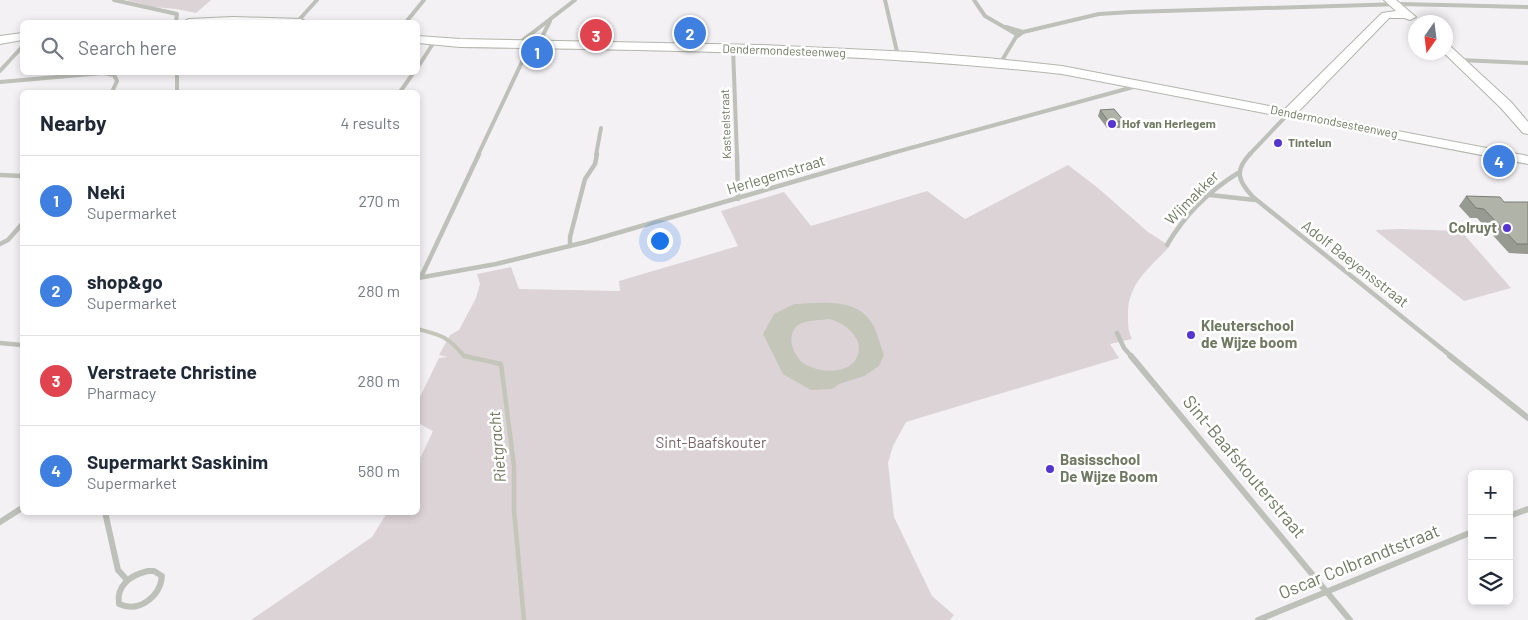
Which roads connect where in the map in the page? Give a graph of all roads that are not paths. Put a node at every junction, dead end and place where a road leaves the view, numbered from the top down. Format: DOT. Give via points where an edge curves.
graph roads {
  1 [pos="114,0"];
  2 [pos="317,0"];
  3 [pos="424,0"];
  4 [pos="575,0"];
  5 [pos="885,0"];
  6 [pos="974,0"];
  7 [pos="1393,2"];
  8 [pos="1528,7"];
  9 [pos="1407,14"];
  10 [pos="552,18"];
  11 [pos="177,20"];
  12 [pos="299,20"];
  13 [pos="408,20"];
  14 [pos="998,24"];
  15 [pos="1023,32"];
  16 [pos="1018,35"];
  17 [pos="20,37"];
  18 [pos="0,40"];
  19 [pos="420,40"];
  20 [pos="434,42"];
  21 [pos="529,45"];
  22 [pos="733,48"];
  23 [pos="20,49"];
  24 [pos="898,56"];
  25 [pos="1453,56"];
  26 [pos="1457,60"];
  27 [pos="1001,62"];
  28 [pos="1528,63"];
  29 [pos="420,64"];
  30 [pos="0,71"];
  31 [pos="80,75"];
  32 [pos="114,75"];
  33 [pos="177,75"];
  34 [pos="412,75"];
  35 [pos="0,82"];
  36 [pos="1140,85"];
  37 [pos="113,90"];
  38 [pos="177,90"];
  39 [pos="401,90"];
  40 [pos="1289,113"];
  41 [pos="601,128"];
  42 [pos="1528,130"];
  43 [pos="1528,160"];
  44 [pos="1238,173"];
  45 [pos="0,175"];
  46 [pos="20,176"];
  47 [pos="1210,195"];
  48 [pos="738,199"];
  49 [pos="1255,200"];
  50 [pos="20,226"];
  51 [pos="0,244"];
  52 [pos="1167,245"];
  53 [pos="570,246"];
  54 [pos="420,276"];
  55 [pos="420,278"];
  56 [pos="1117,333"];
  57 [pos="0,343"];
  58 [pos="20,345"];
  59 [pos="1528,418"];
  60 [pos="20,509"];
  61 [pos="1528,509"];
  62 [pos="106,515"];
  63 [pos="1512,515"];
  64 [pos="0,522"];
  65 [pos="1468,534"];
  66 [pos="127,580"];
  67 [pos="1326,592"];
  68 [pos="1258,620"];
  69 [pos="1350,620"];
  1 -- 11 [label="street" via="153,10 173,11"];
  2 -- 12 [label="street"];
  3 -- 13 [label="street"];
  4 -- 10 [label="street"];
  5 -- 24 [label="street"];
  6 -- 14 [label="street" via="985,16"];
  7 -- 8 [label="street"];
  7 -- 9 [label="main road"];
  7 -- 15 [label="street" via="1099,14"];
  9 -- 40 [label="main road" via="1386,16"];
  10 -- 21 [label="street"];
  10 -- 21 [label="street"];
  14 -- 15 [label="street"];
  14 -- 16 [label="street"];
  15 -- 16 [label="street"];
  16 -- 27 [label="street"];
  17 -- 18 [label="main road"];
  19 -- 20 [label="main road, Dendermondesteenweg"];
  20 -- 21 [label="main road, Dendermondesteenweg"];
  20 -- 29 [label="street"];
  21 -- 22 [label="main road, Dendermondesteenweg"];
  21 -- 54 [label="street"];
  22 -- 24 [label="main road, Dendermondesteenweg"];
  22 -- 48 [label="street, Kasteelstraat"];
  23 -- 30 [label="street"];
  24 -- 27 [label="main road, Dendermondesteenweg"];
  25 -- 26 [label="main road"];
  26 -- 28 [label="street"];
  26 -- 42 [label="main road"];
  27 -- 36 [label="main road, Dendermondsesteenweg"];
  31 -- 35 [label="street"];
  32 -- 37 [label="street" via="117,81"];
  33 -- 38 [label="street"];
  34 -- 39 [label="street"];
  36 -- 40 [label="main road, Dendermondsesteenweg"];
  36 -- 48 [label="street, Herlegemstraat" via="997,122"];
  40 -- 43 [label="main road, Dendermondsesteenweg"];
  40 -- 44 [label="street" via="1240,166"];
  41 -- 53 [label="street" via="595,164 584,179"];
  44 -- 47 [label="street, Wijmakker" via="1223,181"];
  44 -- 49 [label="street, Adolf Baeyensstraat" via="1245,189"];
  45 -- 46 [label="street"];
  47 -- 49 [label="street"];
  47 -- 52 [label="street, Wijmakker" via="1173,233"];
  48 -- 53 [label="street, Herlegemstraat"];
  49 -- 59 [label="street, Adolf Baeyensstraat"];
  50 -- 51 [label="street"];
  53 -- 55 [label="street, Herlegemstraat"];
  56 -- 67 [label="street, Sint-Baafskouterstraat" via="1124,348"];
  57 -- 58 [label="street"];
  60 -- 64 [label="street"];
  61 -- 63 [label="street"];
  62 -- 66 [label="street" via="118,570"];
  65 -- 67 [label="street, Oscar Colbrandtstraat"];
  66 -- 66 [label="street" via="117,598 119,604 129,608 152,598 162,581 159,573 148,570"];
  67 -- 68 [label="street, Oscar Colbrandtstraat"];
  67 -- 69 [label="street, Sint-Baafskouterstraat"];
}
